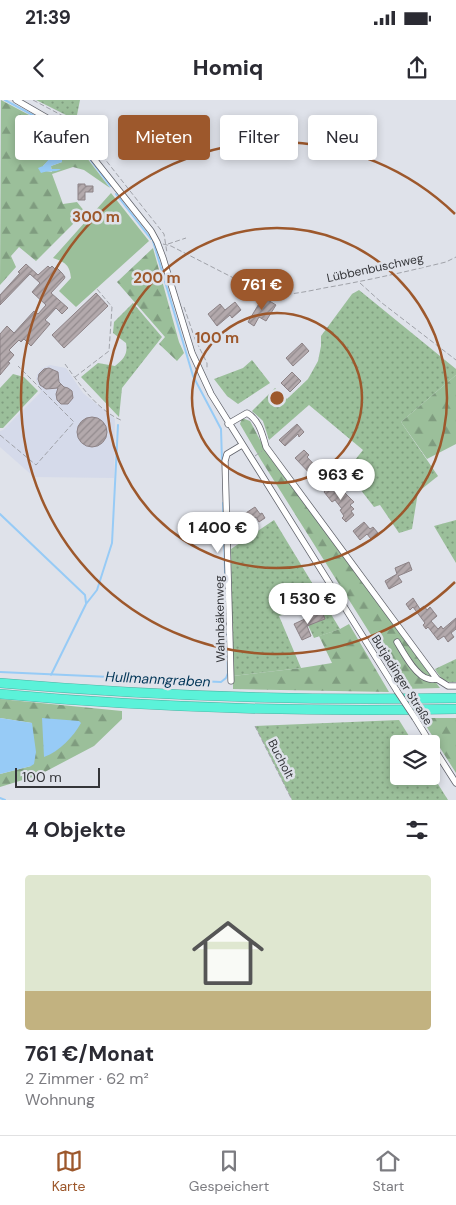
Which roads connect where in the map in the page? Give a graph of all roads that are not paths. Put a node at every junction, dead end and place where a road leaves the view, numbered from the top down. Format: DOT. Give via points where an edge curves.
graph roads {
  1 [pos="16,100"];
  2 [pos="228,424"];
  3 [pos="242,445"];
  4 [pos="397,642"];
  5 [pos="437,679"];
  6 [pos="231,681"];
  7 [pos="0,684"];
  8 [pos="456,686"];
  9 [pos="0,694"];
  10 [pos="456,698"];
  11 [pos="456,709"];
  12 [pos="425,735"];
  13 [pos="440,758"];
  14 [pos="456,783"];
  1 -- 2 [label="street, Butjadinger Straße" via="66,129 82,144 151,231 159,246 192,353"];
  2 -- 3 [label="street, Butjadinger Straße"];
  2 -- 5 [label="street, Butjadinger Straße" via="247,413 253,417 266,447"];
  3 -- 6 [label="street, Wahnbäkenweg" via="227,454 225,461"];
  3 -- 12 [label="street, Butjadinger Straße, bridge"];
  4 -- 5 [label="street" via="421,676 428,680"];
  5 -- 8 [label="street" via="448,686"];
  7 -- 10 [label="highway" via="216,697 325,700"];
  9 -- 11 [label="highway" via="215,708"];
  13 -- 14 [label="street, Butjadinger Straße"];
}
